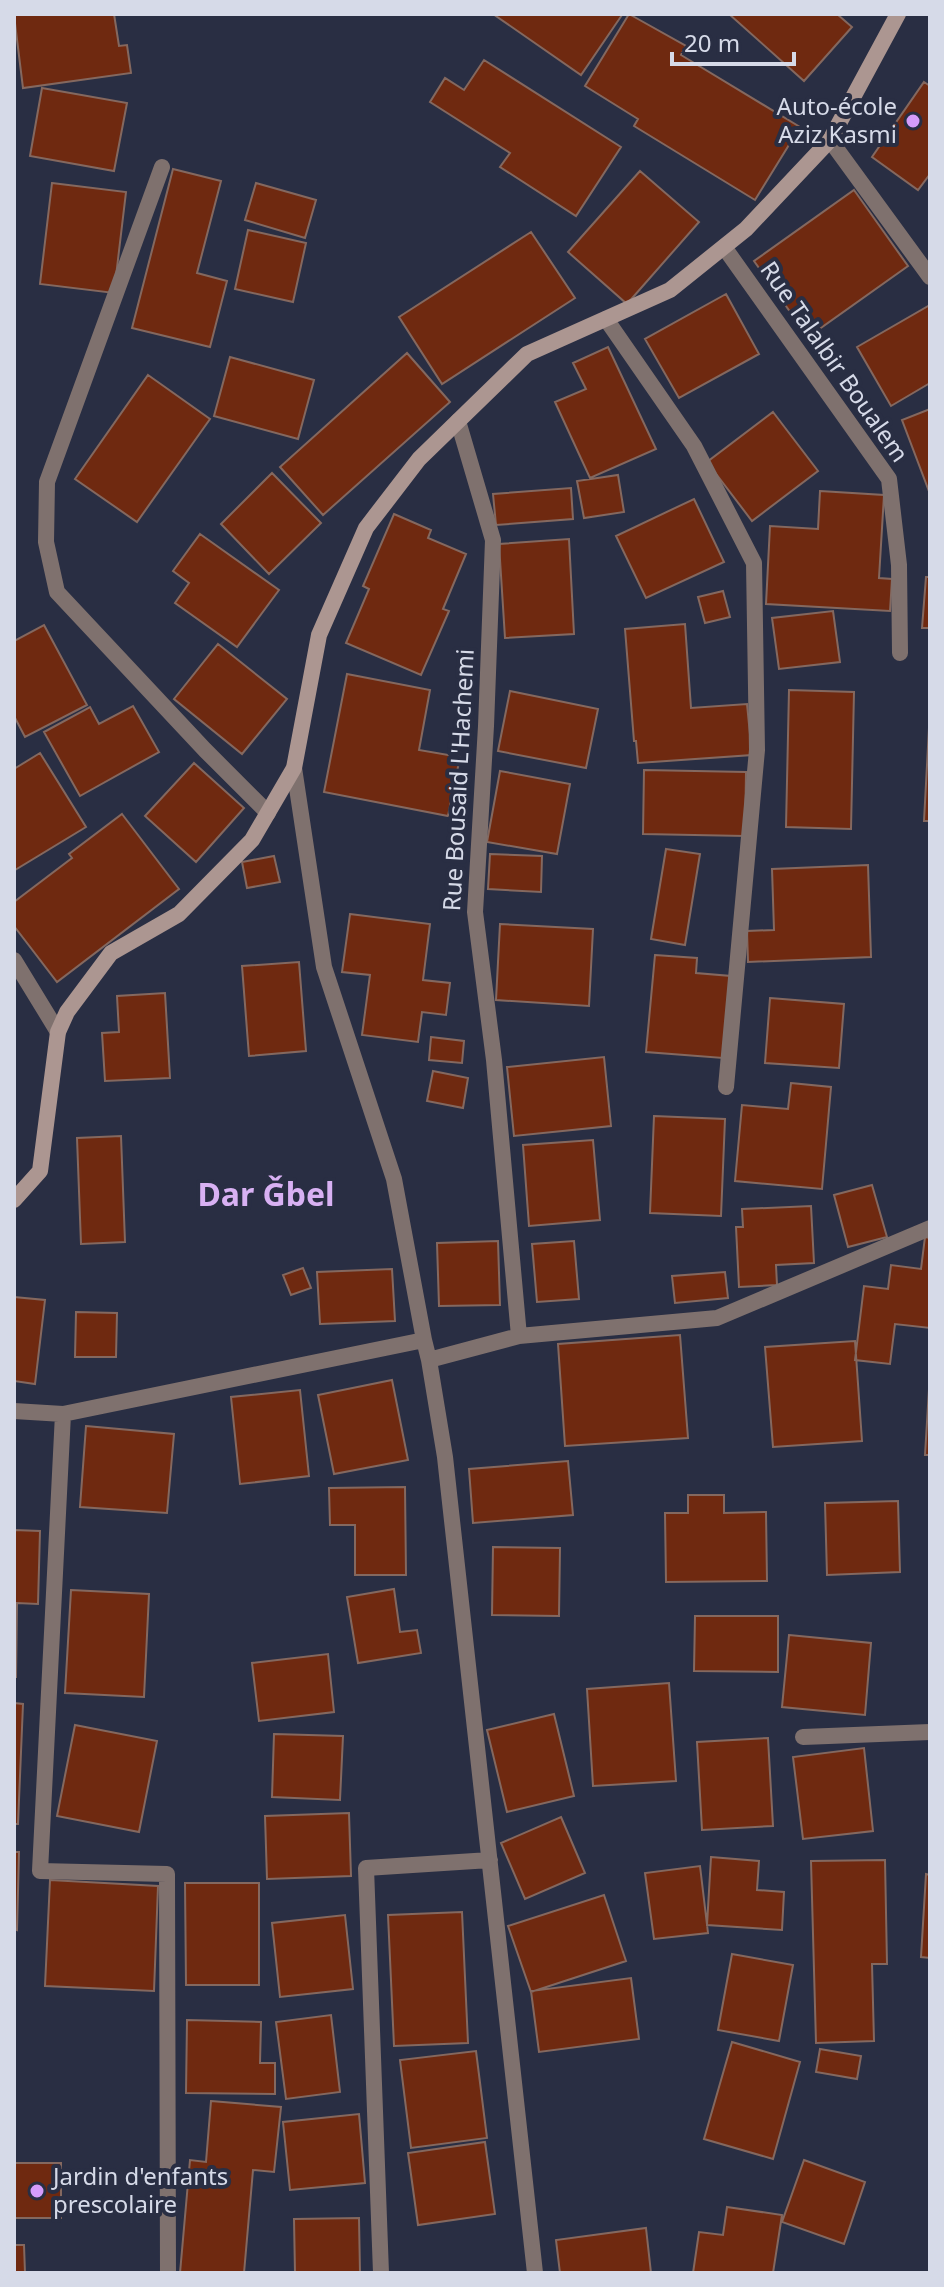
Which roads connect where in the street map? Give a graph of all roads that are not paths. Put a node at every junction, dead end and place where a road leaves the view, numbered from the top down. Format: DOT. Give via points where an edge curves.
graph roads {
  1 [pos="898,14"];
  2 [pos="830,140"];
  3 [pos="162,167"];
  4 [pos="724,247"];
  5 [pos="930,277"];
  6 [pos="606,319"];
  7 [pos="458,421"];
  8 [pos="900,653"];
  9 [pos="294,768"];
  10 [pos="268,813"];
  11 [pos="14,960"];
  12 [pos="58,1032"];
  13 [pos="726,1087"];
  14 [pos="14,1200"];
  15 [pos="930,1228"];
  16 [pos="519,1336"];
  17 [pos="424,1340"];
  18 [pos="429,1360"];
  19 [pos="14,1411"];
  20 [pos="63,1414"];
  21 [pos="930,1732"];
  22 [pos="803,1737"];
  23 [pos="490,1860"];
  24 [pos="168,2273"];
  25 [pos="381,2273"];
  26 [pos="535,2273"];
  1 -- 2 [label="street"];
  2 -- 4 [label="street"];
  2 -- 5 [label="street"];
  3 -- 10 [label="street" via="47,482 46,542 57,592"];
  4 -- 6 [label="street" via="670,290"];
  4 -- 8 [label="street, Rue Talalbir Boualem" via="889,479 899,565"];
  6 -- 7 [label="street" via="527,354"];
  6 -- 13 [label="street" via="694,446 754,563 757,750"];
  7 -- 9 [label="street" via="419,459 366,528 319,635"];
  7 -- 16 [label="street, Rue Bousaid L'Hachemi" via="493,540 475,912"];
  9 -- 10 [label="street"];
  9 -- 17 [label="street" via="324,967 394,1179"];
  10 -- 12 [label="street" via="252,840 179,914 111,953"];
  11 -- 12 [label="street"];
  12 -- 14 [label="street" via="40,1171"];
  15 -- 16 [label="street" via="717,1318"];
  16 -- 18 [label="street"];
  17 -- 18 [label="street"];
  17 -- 20 [label="street"];
  18 -- 23 [label="street" via="445,1457"];
  19 -- 20 [label="street"];
  20 -- 24 [label="street" via="40,1871 167,1874"];
  21 -- 22 [label="street"];
  23 -- 25 [label="street" via="366,1868"];
  23 -- 26 [label="street"];
}
